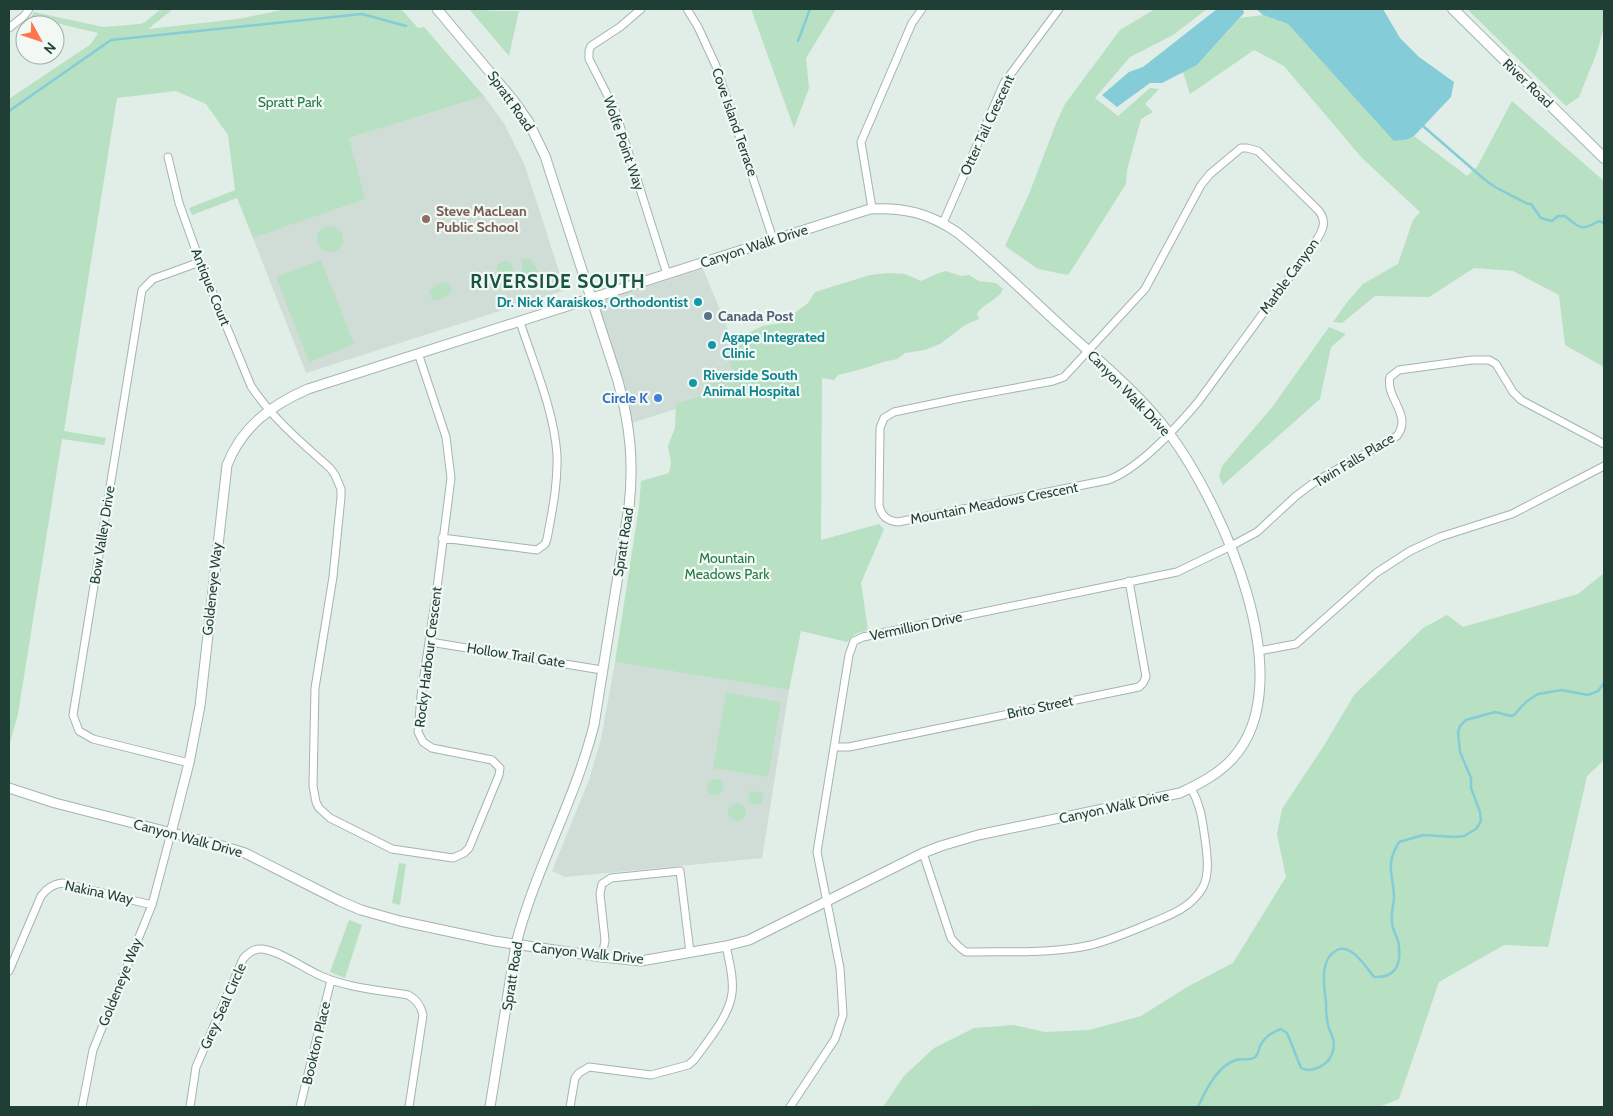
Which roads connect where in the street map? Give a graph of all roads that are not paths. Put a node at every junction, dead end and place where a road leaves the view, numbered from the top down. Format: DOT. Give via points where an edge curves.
graph roads {
  1 [pos="29,9"];
  2 [pos="437,9"];
  3 [pos="641,9"];
  4 [pos="687,9"];
  5 [pos="922,9"];
  6 [pos="1059,9"];
  7 [pos="1453,9"];
  8 [pos="9,28"];
  9 [pos="168,157"];
  10 [pos="1604,158"];
  11 [pos="872,208"];
  12 [pos="942,223"];
  13 [pos="773,239"];
  14 [pos="200,262"];
  15 [pos="667,274"];
  16 [pos="591,299"];
  17 [pos="520,322"];
  18 [pos="1089,351"];
  19 [pos="418,353"];
  20 [pos="270,410"];
  21 [pos="1169,433"];
  22 [pos="1604,444"];
  23 [pos="1604,466"];
  24 [pos="442,538"];
  25 [pos="1231,546"];
  26 [pos="1129,582"];
  27 [pos="430,642"];
  28 [pos="1259,651"];
  29 [pos="602,670"];
  30 [pos="834,747"];
  31 [pos="189,763"];
  32 [pos="9,788"];
  33 [pos="1191,788"];
  34 [pos="171,833"];
  35 [pos="923,852"];
  36 [pos="827,900"];
  37 [pos="152,904"];
  38 [pos="516,944"];
  39 [pos="726,946"];
  40 [pos="690,952"];
  41 [pos="602,957"];
  42 [pos="9,971"];
  43 [pos="331,980"];
  44 [pos="82,1107"];
  45 [pos="190,1107"];
  46 [pos="300,1107"];
  47 [pos="409,1107"];
  48 [pos="490,1107"];
  49 [pos="570,1107"];
  50 [pos="790,1107"];
  1 -- 8 [label="street"];
  2 -- 16 [label="street, Spratt Road" via="506,90 534,132"];
  3 -- 15 [label="street, Wolfe Point Way" via="595,42 588,55 615,110"];
  4 -- 13 [label="street, Cove Island Terrace" via="716,66"];
  5 -- 11 [label="street" via="912,23 861,142"];
  6 -- 12 [label="street, Otter Tail Crescent" via="1004,83"];
  7 -- 10 [label="main road, River Road"];
  9 -- 14 [label="street, Antique Court" via="179,203"];
  11 -- 12 [label="street, Canyon Walk Drive" via="903,209"];
  11 -- 13 [label="street, Canyon Walk Drive"];
  12 -- 18 [label="street, Canyon Walk Drive" via="966,240"];
  13 -- 15 [label="street, Canyon Walk Drive"];
  14 -- 20 [label="street, Antique Court" via="248,379"];
  14 -- 31 [label="street, Bow Valley Drive" via="153,279 142,290 73,715 79,731 93,739"];
  15 -- 16 [label="street, Canyon Walk Drive"];
  16 -- 17 [label="street, Goldeneye Way"];
  16 -- 29 [label="street, Spratt Road" via="625,409 632,458 629,507"];
  17 -- 19 [label="street, Goldeneye Way"];
  17 -- 24 [label="street" via="547,407 557,456 554,502 547,539 537,550"];
  18 -- 21 [label="street, Canyon Walk Drive"];
  18 -- 21 [label="street, Mountain Meadows Crescent" via="1059,380 894,412 884,418 880,428 879,505 883,516 898,522 1108,480 1130,470"];
  18 -- 21 [label="street, Marble Canyon" via="1145,290 1201,185 1236,151 1248,148 1258,152 1315,206 1324,218 1322,232 1198,402"];
  19 -- 20 [label="street, Goldeneye Way" via="291,396"];
  19 -- 24 [label="street, Rocky Harbour Crescent" via="446,437 451,478"];
  20 -- 27 [label="street, Rocky Harbour Crescent" via="330,468 341,489 333,577 315,688 313,786 316,802 330,818 392,849 453,858 469,848 500,768 492,760 432,748 420,738 418,732"];
  20 -- 31 [label="street, Goldeneye Way" via="245,432 226,465 200,706"];
  21 -- 25 [label="street, Canyon Walk Drive" via="1198,478"];
  22 -- 25 [label="street, Twin Falls Place" via="1521,400 1496,364 1489,360 1399,370 1390,377 1389,384 1403,422 1397,436 1316,481 1262,529"];
  23 -- 28 [label="street" via="1512,514 1440,537 1410,551 1368,579 1296,644"];
  24 -- 27 [label="street, Rocky Harbour Crescent"];
  25 -- 26 [label="street, Vermillion Drive" via="1177,572"];
  25 -- 28 [label="street, Canyon Walk Drive"];
  26 -- 30 [label="street, Vermillion Drive" via="858,638 849,655"];
  26 -- 30 [label="street, Brito Street" via="1146,677 1139,687"];
  27 -- 29 [label="street, Hollow Trail Gate"];
  28 -- 33 [label="street, Canyon Walk Drive" via="1260,696 1247,738 1225,766"];
  29 -- 38 [label="street, Spratt Road" via="587,755"];
  30 -- 36 [label="street, Vermillion Drive" via="817,852"];
  31 -- 34 [label="street, Goldeneye Way"];
  32 -- 34 [label="street, Canyon Walk Drive"];
  33 -- 35 [label="street, Canyon Walk Drive" via="978,835"];
  33 -- 35 [label="street" via="1200,805 1207,852 1203,886 1194,900 1178,912 1092,945 966,952 951,938"];
  34 -- 37 [label="street, Goldeneye Way"];
  34 -- 38 [label="street, Canyon Walk Drive" via="245,853 361,910"];
  35 -- 36 [label="street, Canyon Walk Drive"];
  36 -- 39 [label="street, Canyon Walk Drive" via="766,933"];
  36 -- 50 [label="street, Vermillion Drive" via="840,968 843,1015 835,1039"];
  37 -- 42 [label="street, Nakina Way" via="62,883 54,884 41,896"];
  37 -- 44 [label="street, Goldeneye Way" via="93,1050"];
  38 -- 41 [label="street, Canyon Walk Drive"];
  38 -- 48 [label="street, Spratt Road"];
  39 -- 40 [label="street, Canyon Walk Drive"];
  39 -- 49 [label="street" via="732,978 731,1001 694,1060 688,1065 651,1075 589,1067 575,1078"];
  40 -- 41 [label="street, Canyon Walk Drive" via="641,961"];
  40 -- 41 [label="street" via="680,872 611,878 602,884 600,894 605,940"];
  43 -- 45 [label="street, Grey Seal Circle" via="270,951 256,949 247,954 196,1067"];
  43 -- 46 [label="street, Bookton Place"];
  43 -- 47 [label="street, Grey Seal Circle" via="408,995 418,1003 423,1016"];
}
